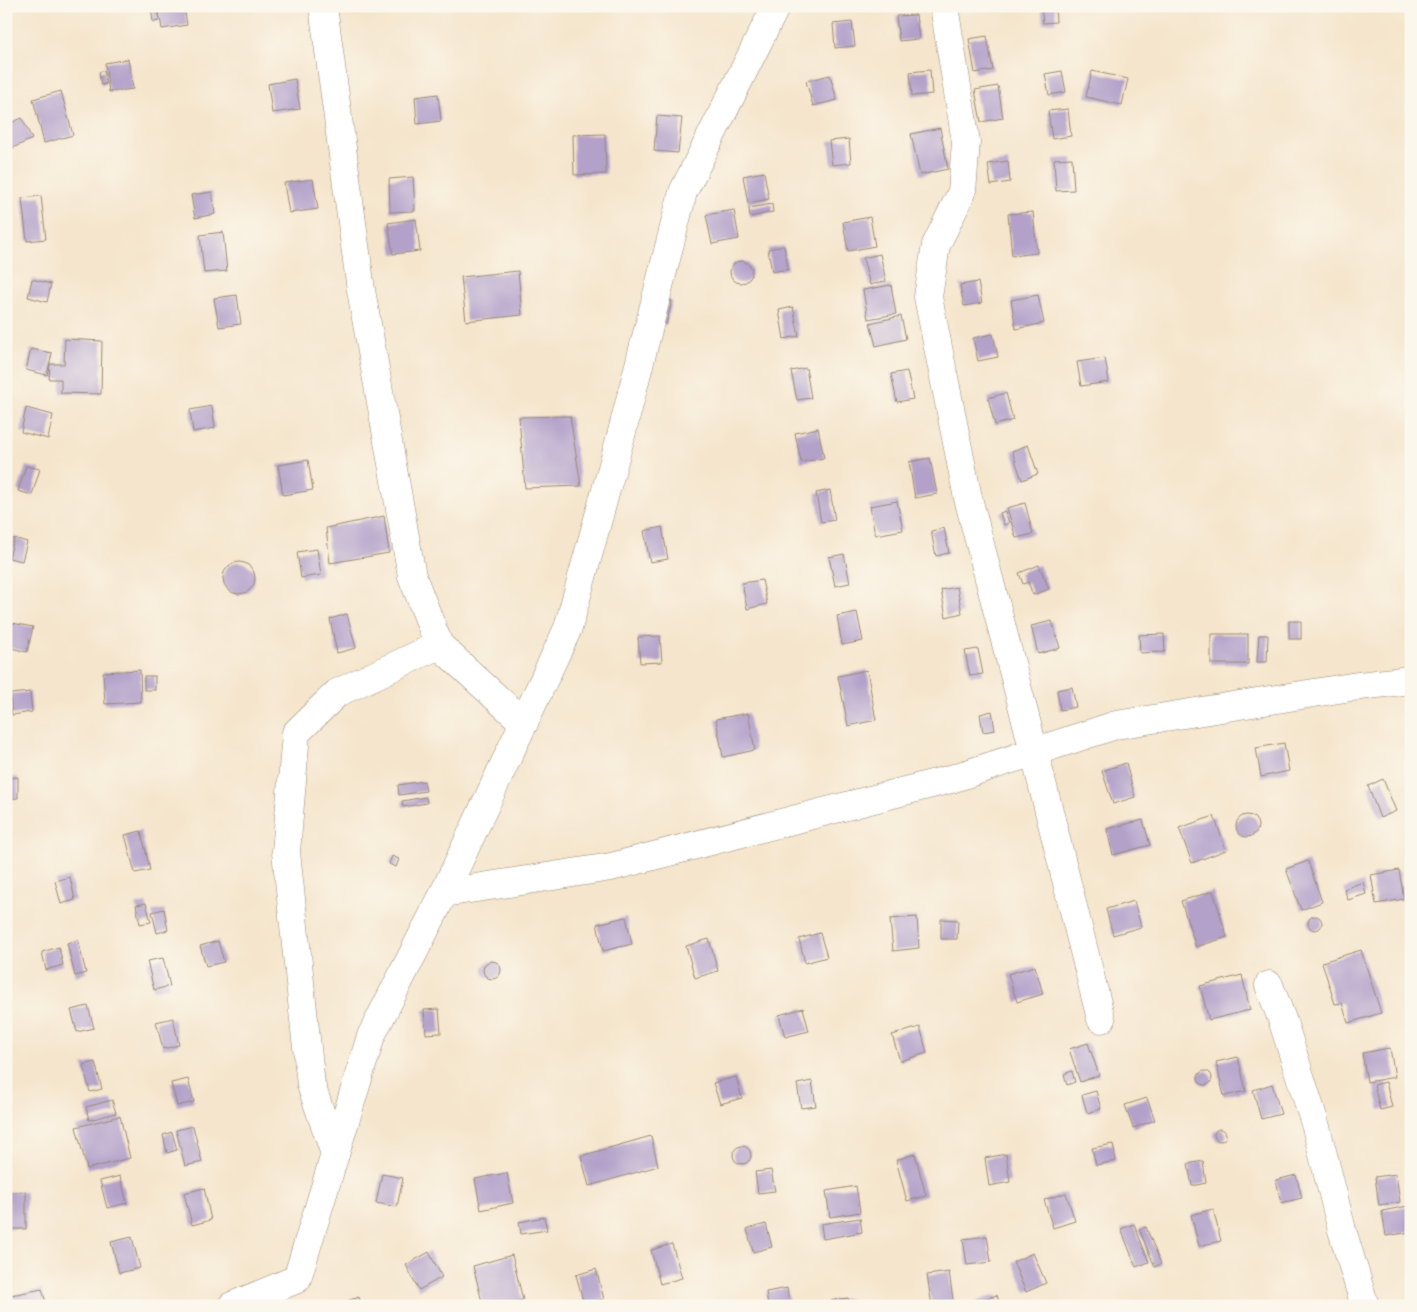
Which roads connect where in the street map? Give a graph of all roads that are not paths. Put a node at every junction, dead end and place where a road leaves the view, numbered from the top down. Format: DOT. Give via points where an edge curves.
graph roads {
  1 [pos="323,6"];
  2 [pos="776,6"];
  3 [pos="944,6"];
  4 [pos="440,645"];
  5 [pos="1411,680"];
  6 [pos="524,723"];
  7 [pos="1034,752"];
  8 [pos="444,893"];
  9 [pos="1270,984"];
  10 [pos="1101,1019"];
  11 [pos="335,1154"];
  12 [pos="232,1306"];
  13 [pos="1365,1306"];
  1 -- 4 [label="street" via="361,290 412,576"];
  2 -- 6 [label="street" via="684,192 568,628"];
  3 -- 7 [label="street" via="966,142 962,192 936,245 928,297 968,498"];
  4 -- 6 [label="street"];
  4 -- 11 [label="street" via="337,693 296,733 286,852 311,1085"];
  5 -- 7 [label="street" via="1116,725"];
  6 -- 8 [label="street"];
  7 -- 8 [label="street" via="951,779 611,867"];
  7 -- 10 [label="street"];
  8 -- 11 [label="street" via="371,1036"];
  9 -- 13 [label="street" via="1316,1127"];
  11 -- 12 [label="street" via="297,1279"];
}
